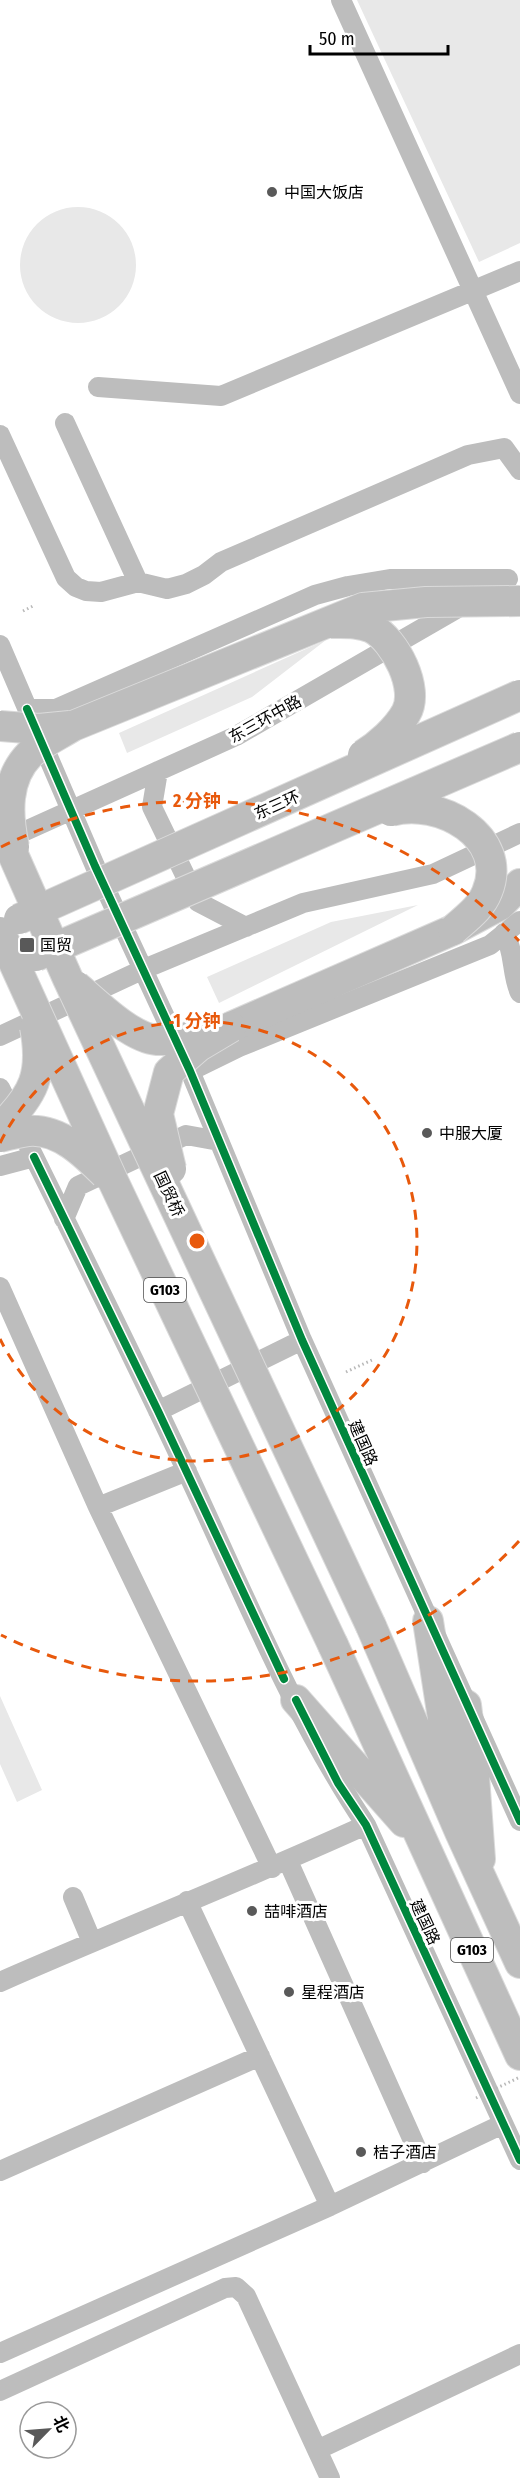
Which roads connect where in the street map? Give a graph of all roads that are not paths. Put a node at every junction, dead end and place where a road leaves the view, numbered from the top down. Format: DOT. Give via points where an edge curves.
graph roads {
  1 [pos="341,0"];
  2 [pos="520,271"];
  3 [pos="473,290"];
  4 [pos="98,387"];
  5 [pos="520,394"];
  6 [pos="65,423"];
  7 [pos="0,435"];
  8 [pos="520,470"];
  9 [pos="138,582"];
  10 [pos="516,586"];
  11 [pos="322,623"];
  12 [pos="0,645"];
  13 [pos="520,695"];
  14 [pos="27,709"];
  15 [pos="0,726"];
  16 [pos="73,726"];
  17 [pos="520,747"];
  18 [pos="158,771"];
  19 [pos="317,787"];
  20 [pos="72,809"];
  21 [pos="0,825"];
  22 [pos="336,827"];
  23 [pos="520,833"];
  24 [pos="0,843"];
  25 [pos="18,866"];
  26 [pos="520,884"];
  27 [pos="520,921"];
  28 [pos="0,927"];
  29 [pos="246,927"];
  30 [pos="453,930"];
  31 [pos="0,932"];
  32 [pos="504,933"];
  33 [pos="144,969"];
  34 [pos="0,972"];
  35 [pos="68,980"];
  36 [pos="520,993"];
  37 [pos="30,997"];
  38 [pos="231,1027"];
  39 [pos="0,1036"];
  40 [pos="190,1071"];
  41 [pos="0,1088"];
  42 [pos="0,1128"];
  43 [pos="0,1137"];
  44 [pos="219,1141"];
  45 [pos="34,1157"];
  46 [pos="0,1166"];
  47 [pos="114,1184"];
  48 [pos="64,1219"];
  49 [pos="184,1225"];
  50 [pos="0,1287"];
  51 [pos="302,1340"];
  52 [pos="158,1411"];
  53 [pos="187,1471"];
  54 [pos="98,1507"];
  55 [pos="428,1621"];
  56 [pos="296,1700"];
  57 [pos="466,1705"];
  58 [pos="520,1821"];
  59 [pos="366,1825"];
  60 [pos="460,1832"];
  61 [pos="424,1844"];
  62 [pos="280,1864"];
  63 [pos="482,1880"];
  64 [pos="73,1897"];
  65 [pos="187,1901"];
  66 [pos="92,1942"];
  67 [pos="520,1963"];
  68 [pos="0,1982"];
  69 [pos="520,2055"];
  70 [pos="260,2056"];
  71 [pos="503,2124"];
  72 [pos="520,2160"];
  73 [pos="423,2163"];
  74 [pos="0,2171"];
  75 [pos="330,2206"];
  76 [pos="0,2353"];
  77 [pos="520,2354"];
  78 [pos="0,2391"];
  79 [pos="316,2450"];
  80 [pos="330,2478"];
  1 -- 3 [label="street"];
  2 -- 3 [label="street"];
  3 -- 4 [label="street" via="221,396"];
  3 -- 5 [label="street"];
  6 -- 9 [label="street"];
  7 -- 9 [label="street" via="66,578 75,587 101,592"];
  8 -- 9 [label="street" via="504,448 468,456 221,562 186,584 167,589"];
  10 -- 11 [label="highway, bridge" via="426,602 363,608"];
  10 -- 14 [label="street" via="390,579 326,592 56,708"];
  10 -- 18 [label="street, 东三环中路" via="236,736"];
  11 -- 16 [label="highway, bridge"];
  11 -- 19 [label="highway, bridge" via="358,623 373,628 384,637 406,671 411,693 407,712 389,734"];
  12 -- 14 [label="street, 建国路"];
  13 -- 19 [label="highway, 东三环, bridge"];
  14 -- 20 [label="street, 建国路"];
  15 -- 16 [label="highway, bridge"];
  16 -- 25 [label="highway, bridge" via="31,753 17,771 10,791 9,826"];
  17 -- 22 [label="highway, bridge"];
  18 -- 20 [label="street, 东三环中路"];
  18 -- 29 [label="street" via="152,807 198,902"];
  19 -- 28 [label="highway, 东三环, bridge"];
  20 -- 24 [label="street, 东三环中路"];
  20 -- 33 [label="street, 建国路"];
  21 -- 25 [label="highway, 国贸桥 / G103, bridge"];
  22 -- 30 [label="highway, bridge" via="399,809 423,807 464,822 483,845 491,876 479,906"];
  22 -- 34 [label="highway, bridge"];
  23 -- 29 [label="street" via="433,874 303,903"];
  25 -- 35 [label="highway, 国贸桥 / G103, bridge"];
  26 -- 30 [label="highway, bridge" via="500,905"];
  27 -- 32 [label="street"];
  29 -- 33 [label="street"];
  30 -- 38 [label="highway"];
  31 -- 37 [label="highway, G103, bridge"];
  32 -- 36 [label="street" via="510,943 513,974"];
  32 -- 40 [label="street" via="490,945 260,1038"];
  33 -- 39 [label="street"];
  33 -- 40 [label="street, 建国路"];
  35 -- 38 [label="highway, bridge" via="134,1031 156,1040 191,1037"];
  35 -- 49 [label="highway, 国贸桥 / G103, bridge"];
  37 -- 42 [label="highway, bridge" via="40,1050 37,1075 26,1099"];
  37 -- 47 [label="highway, G103, bridge"];
  38 -- 49 [label="highway, bridge" via="199,1046 169,1072 158,1114"];
  40 -- 44 [label="street, 建国路"];
  41 -- 45 [label="street, 建国路"];
  43 -- 47 [label="highway, bridge" via="45,1131 84,1154"];
  44 -- 48 [label="street" via="186,1135 78,1186"];
  44 -- 51 [label="street, 建国路"];
  45 -- 46 [label="street"];
  45 -- 48 [label="street, 建国路"];
  47 -- 61 [label="highway, 建国路 / G103, bridge"];
  48 -- 52 [label="street, 建国路"];
  49 -- 60 [label="highway, 国贸桥 / G103, bridge" via="371,1626"];
  50 -- 54 [label="street"];
  51 -- 52 [label="street"];
  51 -- 55 [label="street, 建国路"];
  52 -- 53 [label="street, 建国路"];
  53 -- 54 [label="street"];
  53 -- 56 [label="street, 建国路"];
  54 -- 62 [label="street"];
  55 -- 57 [label="street, 建国路"];
  55 -- 60 [label="highway"];
  56 -- 59 [label="street, 建国路" via="338,1784"];
  56 -- 61 [label="highway"];
  57 -- 58 [label="street, 建国路"];
  57 -- 63 [label="highway"];
  59 -- 62 [label="street"];
  59 -- 71 [label="street, 建国路"];
  60 -- 63 [label="highway, G103"];
  61 -- 69 [label="highway, 建国路 / G103"];
  62 -- 65 [label="street"];
  62 -- 73 [label="street"];
  63 -- 67 [label="highway, G103"];
  64 -- 66 [label="street"];
  65 -- 66 [label="street"];
  65 -- 70 [label="street"];
  66 -- 68 [label="street"];
  70 -- 74 [label="street"];
  70 -- 75 [label="street"];
  71 -- 72 [label="street, 建国路"];
  71 -- 73 [label="street"];
  73 -- 75 [label="street"];
  75 -- 76 [label="street"];
  77 -- 79 [label="street"];
  78 -- 79 [label="street" via="225,2288 236,2287 246,2296"];
  79 -- 80 [label="street"];
}
